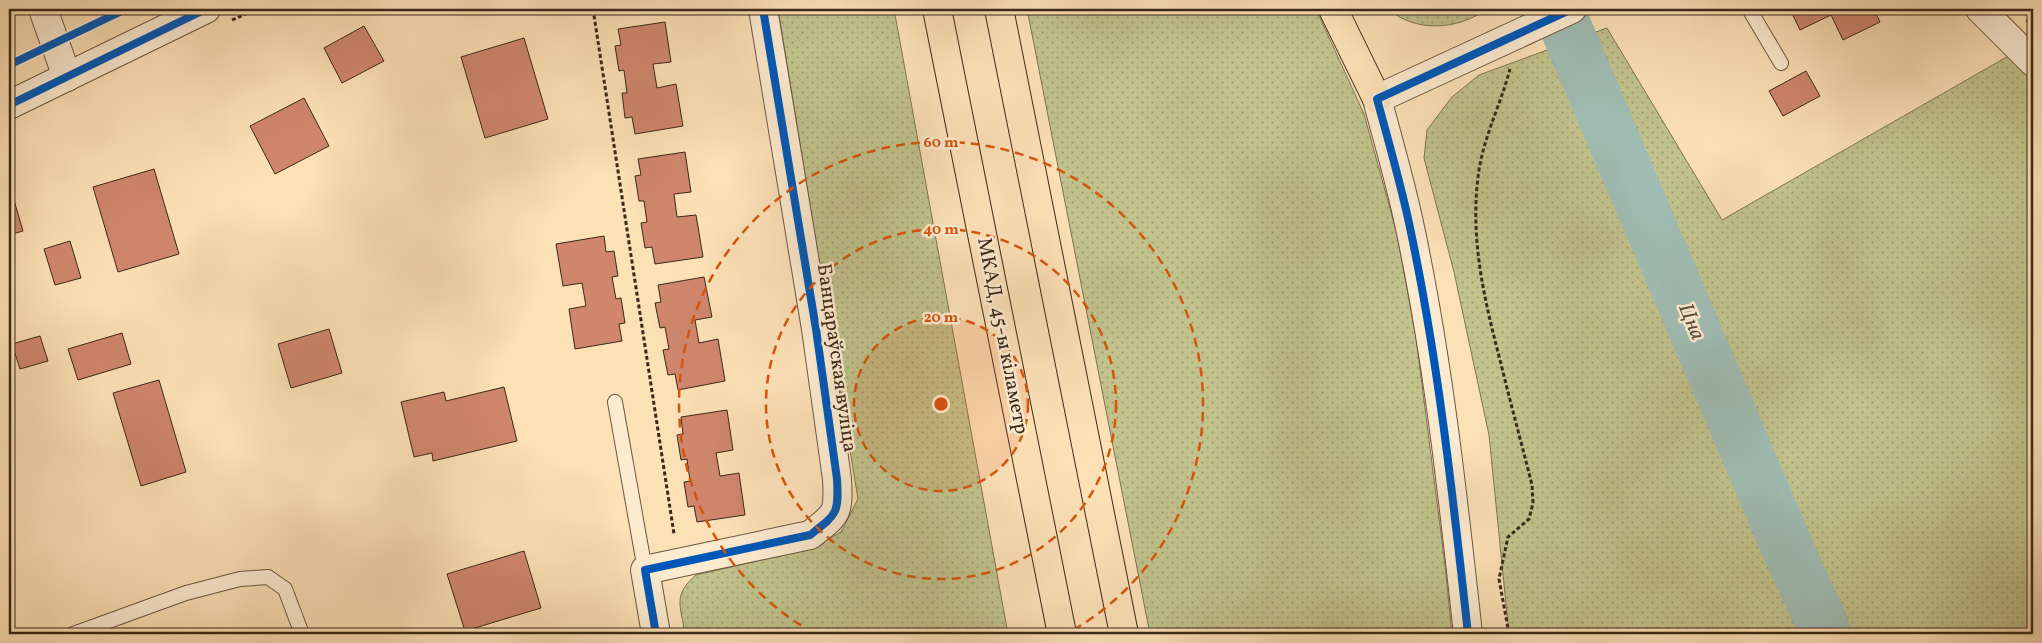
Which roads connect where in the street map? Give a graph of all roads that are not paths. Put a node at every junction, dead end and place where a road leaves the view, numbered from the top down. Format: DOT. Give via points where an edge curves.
graph roads {
  1 [pos="43,9"];
  2 [pos="206,9"];
  3 [pos="763,9"];
  4 [pos="937,9"];
  5 [pos="999,9"];
  6 [pos="1334,9"];
  7 [pos="1572,9"];
  8 [pos="1749,9"];
  9 [pos="1980,9"];
  10 [pos="2033,62"];
  11 [pos="1781,63"];
  12 [pos="67,77"];
  13 [pos="1377,99"];
  14 [pos="9,105"];
  15 [pos="615,402"];
  16 [pos="646,570"];
  17 [pos="73,634"];
  18 [pos="302,634"];
  19 [pos="656,634"];
  20 [pos="1062,634"];
  21 [pos="1124,634"];
  22 [pos="1468,634"];
  1 -- 12 [label="street"];
  2 -- 12 [label="street"];
  3 -- 16 [label="street, Банцараўская вуліца" via="816,329 838,503 831,518 810,534"];
  4 -- 20 [label="highway, МКАД, 45-ы кіламетр"];
  5 -- 21 [label="highway"];
  6 -- 13 [label="highway"];
  7 -- 13 [label="street"];
  8 -- 11 [label="lane"];
  9 -- 10 [label="street"];
  12 -- 14 [label="street"];
  13 -- 22 [label="street" via="1409,222 1430,336"];
  15 -- 16 [label="lane"];
  16 -- 19 [label="street"];
  17 -- 18 [label="lane" via="186,593 240,579 268,577 285,589"];
}
